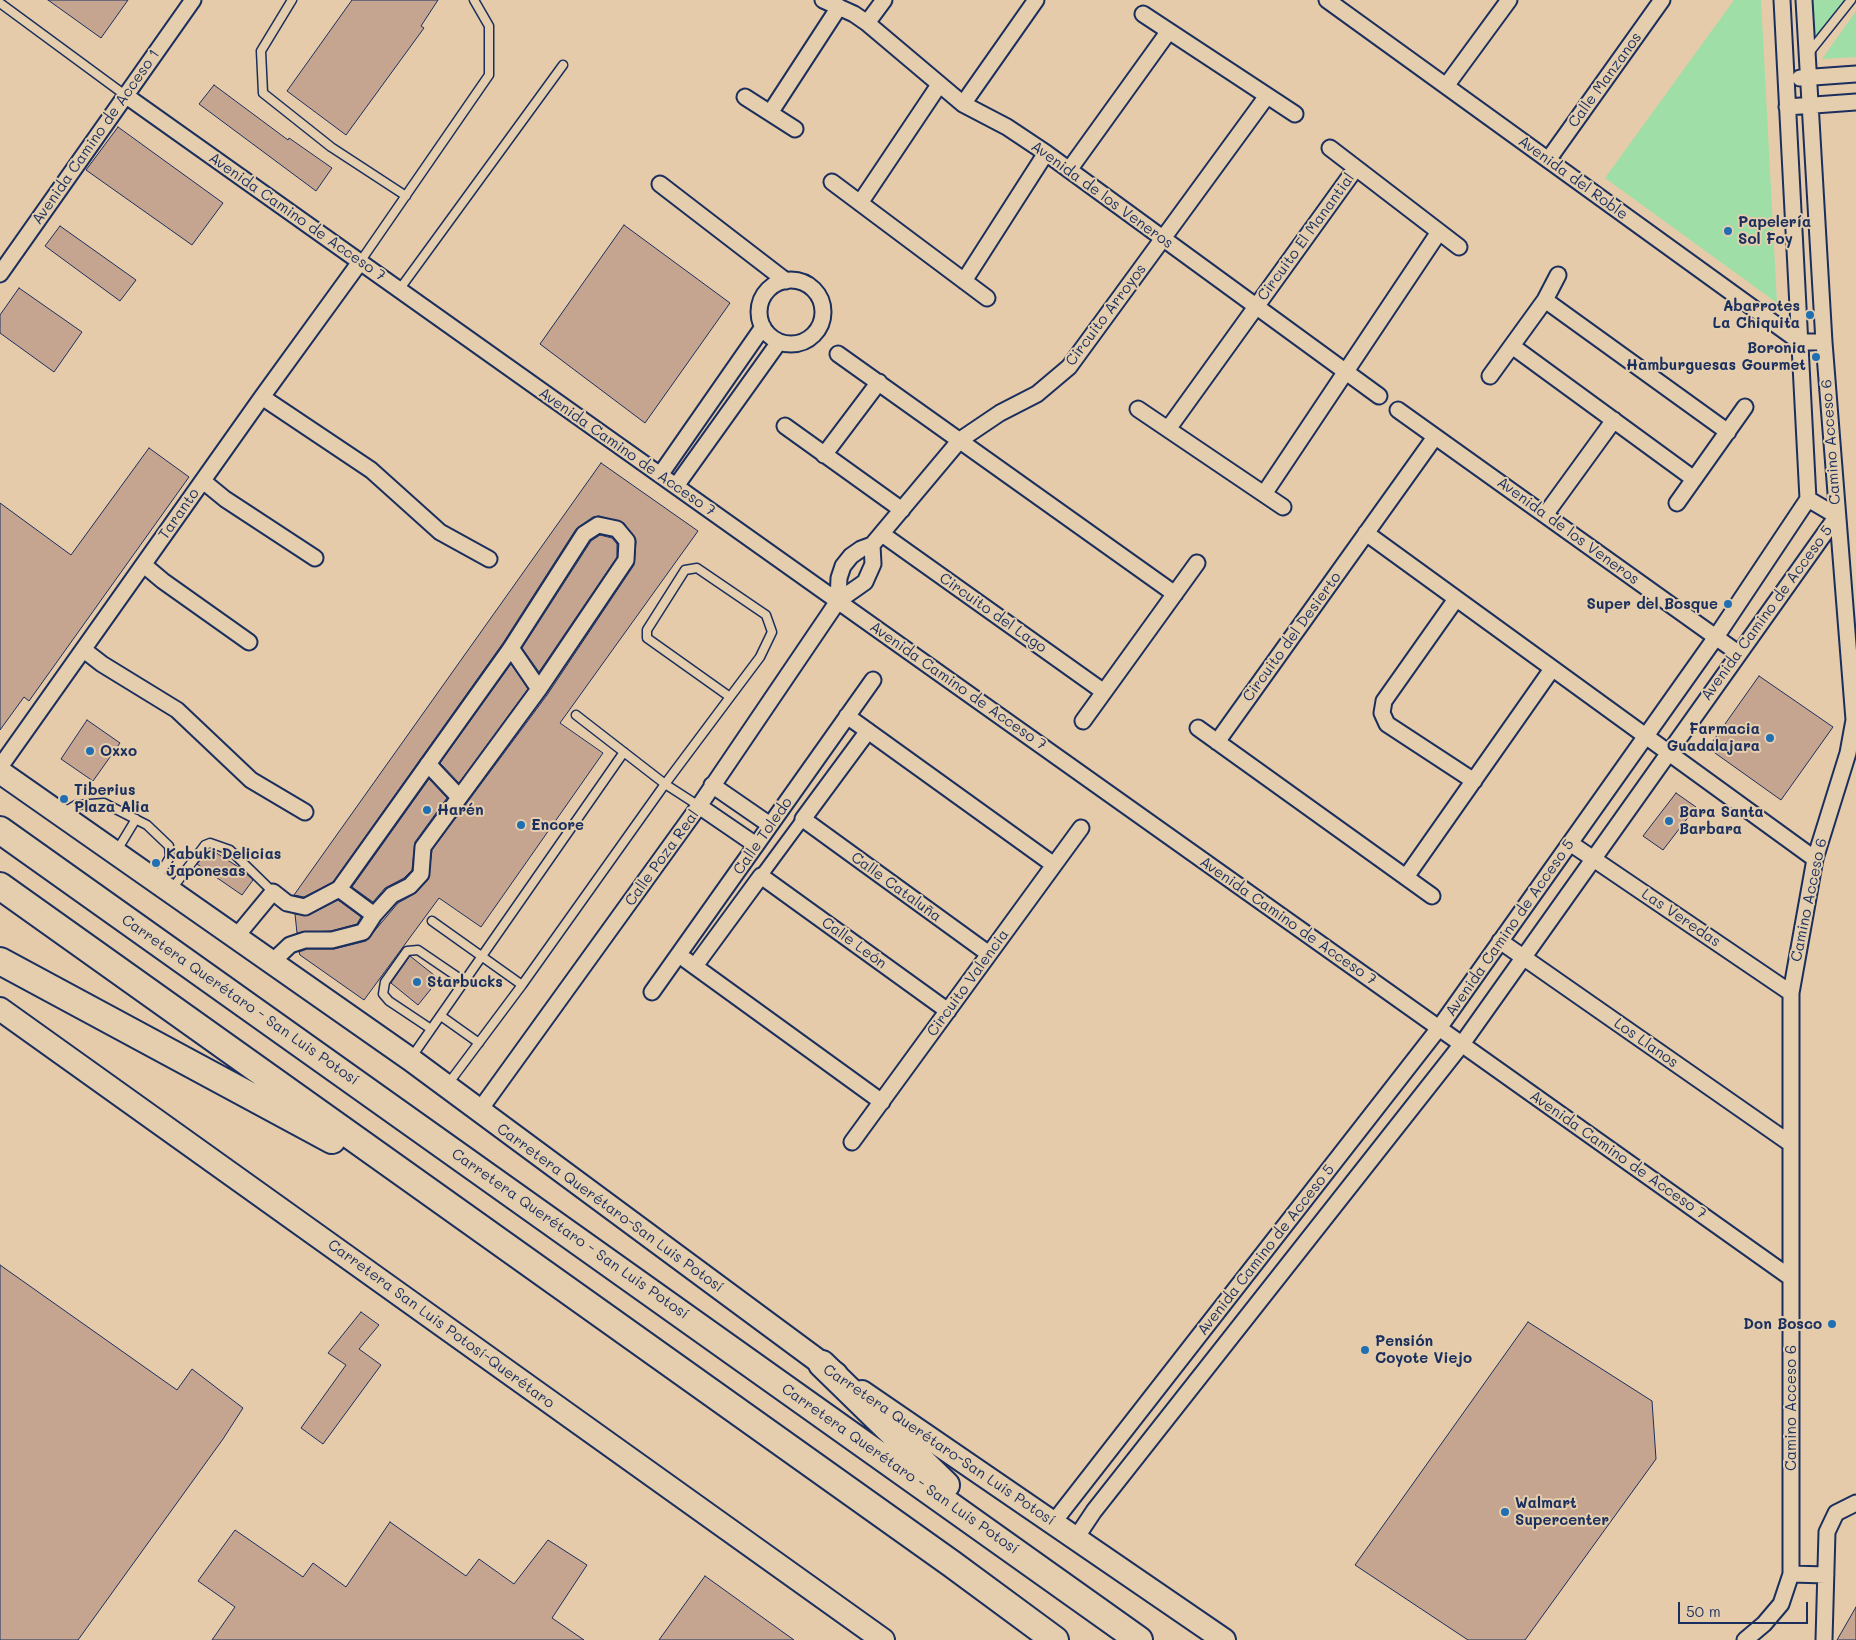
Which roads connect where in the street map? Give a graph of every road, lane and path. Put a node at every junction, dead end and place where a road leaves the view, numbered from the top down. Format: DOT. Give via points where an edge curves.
graph roads {
  1 [pos="193,0"];
  2 [pos="292,0"];
  3 [pos="474,0"];
  4 [pos="823,0"];
  5 [pos="884,0"];
  6 [pos="1036,0"];
  7 [pos="1326,0"];
  8 [pos="1509,0"];
  9 [pos="1662,0"];
  10 [pos="1782,0"];
  11 [pos="1804,0"];
  12 [pos="1851,0"];
  13 [pos="0,4"];
  14 [pos="840,7"];
  15 [pos="1143,14"];
  16 [pos="867,23"];
  17 [pos="1169,31"];
  18 [pos="1807,56"];
  19 [pos="563,65"];
  20 [pos="1856,74"];
  21 [pos="1808,77"];
  22 [pos="1786,79"];
  23 [pos="938,85"];
  24 [pos="1446,86"];
  25 [pos="125,95"];
  26 [pos="1268,96"];
  27 [pos="746,97"];
  28 [pos="1856,102"];
  29 [pos="963,104"];
  30 [pos="1810,106"];
  31 [pos="1787,107"];
  32 [pos="770,113"];
  33 [pos="1295,114"];
  34 [pos="795,128"];
  35 [pos="1330,148"];
  36 [pos="1046,153"];
  37 [pos="1548,160"];
  38 [pos="1356,168"];
  39 [pos="1069,170"];
  40 [pos="832,182"];
  41 [pos="660,184"];
  42 [pos="406,196"];
  43 [pos="860,203"];
  44 [pos="1439,232"];
  45 [pos="1164,239"];
  46 [pos="1460,247"];
  47 [pos="360,262"];
  48 [pos="0,274"];
  49 [pos="1558,275"];
  50 [pos="786,281"];
  51 [pos="964,281"];
  52 [pos="399,290"];
  53 [pos="987,298"];
  54 [pos="1545,300"];
  55 [pos="1256,306"];
  56 [pos="763,327"];
  57 [pos="779,342"];
  58 [pos="1800,342"];
  59 [pos="1824,342"];
  60 [pos="1512,346"];
  61 [pos="838,354"];
  62 [pos="1346,371"];
  63 [pos="1490,376"];
  64 [pos="879,382"];
  65 [pos="1379,396"];
  66 [pos="262,397"];
  67 [pos="1745,407"];
  68 [pos="1138,409"];
  69 [pos="706,410"];
  70 [pos="1398,410"];
  71 [pos="1614,420"];
  72 [pos="722,421"];
  73 [pos="785,426"];
  74 [pos="1168,429"];
  75 [pos="1728,432"];
  76 [pos="1435,437"];
  77 [pos="960,440"];
  78 [pos="824,454"];
  79 [pos="660,476"];
  80 [pos="1694,479"];
  81 [pos="203,481"];
  82 [pos="676,486"];
  83 [pos="1264,494"];
  84 [pos="1808,499"];
  85 [pos="1677,503"];
  86 [pos="1283,506"];
  87 [pos="902,510"];
  88 [pos="1545,515"];
  89 [pos="1837,516"];
  90 [pos="1366,533"];
  91 [pos="877,540"];
  92 [pos="315,558"];
  93 [pos="489,559"];
  94 [pos="1197,563"];
  95 [pos="144,565"];
  96 [pos="1175,594"];
  97 [pos="1456,598"];
  98 [pos="838,601"];
  99 [pos="1716,637"];
  100 [pos="249,642"];
  101 [pos="511,648"];
  102 [pos="84,650"];
  103 [pos="1738,652"];
  104 [pos="1552,669"];
  105 [pos="873,680"];
  106 [pos="540,689"];
  107 [pos="1104,692"];
  108 [pos="730,697"];
  109 [pos="576,715"];
  110 [pos="847,716"];
  111 [pos="1084,721"];
  112 [pos="1198,728"];
  113 [pos="868,731"];
  114 [pos="1646,736"];
  115 [pos="1217,742"];
  116 [pos="624,752"];
  117 [pos="1667,752"];
  118 [pos="428,764"];
  119 [pos="0,767"];
  120 [pos="0,772"];
  121 [pos="1474,781"];
  122 [pos="665,784"];
  123 [pos="712,785"];
  124 [pos="459,797"];
  125 [pos="699,806"];
  126 [pos="305,812"];
  127 [pos="61,815"];
  128 [pos="136,819"];
  129 [pos="803,819"];
  130 [pos="770,825"];
  131 [pos="1081,828"];
  132 [pos="0,830"];
  133 [pos="1570,843"];
  134 [pos="756,845"];
  135 [pos="115,853"];
  136 [pos="1593,858"];
  137 [pos="1815,859"];
  138 [pos="1054,865"];
  139 [pos="761,876"];
  140 [pos="1406,877"];
  141 [pos="0,886"];
  142 [pos="163,887"];
  143 [pos="339,889"];
  144 [pos="273,892"];
  145 [pos="1432,896"];
  146 [pos="374,915"];
  147 [pos="432,921"];
  148 [pos="235,938"];
  149 [pos="1500,941"];
  150 [pos="679,954"];
  151 [pos="989,954"];
  152 [pos="1523,957"];
  153 [pos="483,958"];
  154 [pos="0,961"];
  155 [pos="271,963"];
  156 [pos="694,966"];
  157 [pos="465,982"];
  158 [pos="522,985"];
  159 [pos="652,992"];
  160 [pos="1791,993"];
  161 [pos="0,1009"];
  162 [pos="948,1011"];
  163 [pos="441,1016"];
  164 [pos="1439,1028"];
  165 [pos="431,1029"];
  166 [pos="479,1044"];
  167 [pos="1462,1044"];
  168 [pos="410,1059"];
  169 [pos="447,1085"];
  170 [pos="882,1102"];
  171 [pos="480,1111"];
  172 [pos="852,1142"];
  173 [pos="1791,1144"];
  174 [pos="1344,1150"];
  175 [pos="1364,1166"];
  176 [pos="430,1193"];
  177 [pos="1277,1236"];
  178 [pos="1295,1255"];
  179 [pos="1791,1278"];
  180 [pos="1202,1332"];
  181 [pos="1223,1347"];
  182 [pos="822,1364"];
  183 [pos="1118,1439"];
  184 [pos="1140,1452"];
  185 [pos="1856,1503"];
  186 [pos="1053,1523"];
  187 [pos="1076,1538"];
  188 [pos="1006,1544"];
  189 [pos="1790,1574"];
  190 [pos="1826,1575"];
  191 [pos="883,1640"];
  192 [pos="1055,1640"];
  193 [pos="1139,1640"];
  194 [pos="1224,1640"];
  195 [pos="1745,1640"];
  196 [pos="1824,1640"];
  1 -- 25 [label="street, Avenida Camino de Acceso 1"];
  2 -- 42 [label="lane" via="261,51 263,93 331,147"];
  3 -- 42 [label="lane" via="489,26 489,75"];
  4 -- 14 [label="street, Avenida de los Veneros"];
  5 -- 16 [label="street"];
  6 -- 29 [label="street"];
  7 -- 24 [label="street, Avenida del Roble"];
  8 -- 24 [label="street"];
  9 -- 37 [label="street, Calle Manzanos"];
  10 -- 22 [label="street, Camino Acceso 6"];
  11 -- 18 [label="street, Camino Acceso 6"];
  12 -- 18 [label="lane"];
  13 -- 25 [label="lane"];
  14 -- 16 [label="street, Avenida de los Veneros"];
  14 -- 32 [label="street"];
  15 -- 17 [label="street"];
  16 -- 23 [label="street, Avenida de los Veneros"];
  17 -- 26 [label="street"];
  17 -- 39 [label="street"];
  18 -- 21 [label="street, Camino Acceso 6"];
  19 -- 52 [label="lane"];
  20 -- 21 [label="street"];
  21 -- 22 [label="street"];
  21 -- 30 [label="street, Camino Acceso 6"];
  22 -- 31 [label="street, Camino Acceso 6"];
  23 -- 29 [label="street, Avenida de los Veneros"];
  23 -- 43 [label="street"];
  24 -- 37 [label="street, Avenida del Roble"];
  25 -- 47 [label="street, Avenida Camino de Acceso 7"];
  25 -- 48 [label="street, Avenida Camino de Acceso 1"];
  26 -- 33 [label="street"];
  26 -- 45 [label="street, Circuito Arroyos"];
  27 -- 32 [label="street"];
  28 -- 30 [label="street"];
  29 -- 36 [label="street, Avenida de los Veneros" via="1007,127"];
  30 -- 31 [label="street"];
  30 -- 59 [label="street, Camino Acceso 6"];
  31 -- 58 [label="street, Camino Acceso 6"];
  32 -- 34 [label="street"];
  35 -- 38 [label="street, Circuito El Manantial"];
  36 -- 39 [label="street, Avenida de los Veneros"];
  36 -- 51 [label="street"];
  37 -- 58 [label="street, Avenida del Roble"];
  38 -- 44 [label="street, Circuito El Manantial"];
  38 -- 55 [label="street, Circuito El Manantial"];
  39 -- 45 [label="street, Avenida de los Veneros"];
  40 -- 43 [label="street"];
  41 -- 50 [label="street"];
  42 -- 47 [label="lane"];
  43 -- 51 [label="street"];
  44 -- 46 [label="street, Circuito El Manantial"];
  44 -- 62 [label="street"];
  45 -- 55 [label="street, Avenida de los Veneros"];
  45 -- 77 [label="street, Circuito Arroyos" via="1069,366 1037,394 1000,412"];
  47 -- 52 [label="street, Avenida Camino de Acceso 7"];
  47 -- 66 [label="street, Taranto"];
  49 -- 54 [label="street"];
  50 -- 56 [label="street" via="768,290 763,298 760,318"];
  50 -- 57 [label="street" via="796,281 815,291 821,300 823,316 810,338 800,343"];
  51 -- 53 [label="street"];
  52 -- 79 [label="street, Avenida Camino de Acceso 7"];
  54 -- 60 [label="street"];
  54 -- 75 [label="street"];
  55 -- 62 [label="street, Avenida de los Veneros"];
  55 -- 74 [label="street, Circuito El Manantial"];
  56 -- 57 [label="street"];
  56 -- 69 [label="street"];
  57 -- 72 [label="street"];
  58 -- 59 [label="street"];
  58 -- 84 [label="street, Camino Acceso 6"];
  59 -- 89 [label="street, Camino Acceso 6"];
  60 -- 63 [label="street"];
  60 -- 71 [label="street"];
  61 -- 64 [label="street"];
  62 -- 65 [label="street, Avenida de los Veneros"];
  62 -- 83 [label="street"];
  64 -- 77 [label="street"];
  64 -- 78 [label="street"];
  66 -- 81 [label="street, Taranto"];
  66 -- 93 [label="street" via="371,470 440,532"];
  67 -- 75 [label="street"];
  68 -- 74 [label="street"];
  69 -- 72 [label="street"];
  69 -- 79 [label="street"];
  70 -- 76 [label="street, Avenida de los Veneros"];
  71 -- 80 [label="street"];
  71 -- 88 [label="street"];
  72 -- 82 [label="street"];
  73 -- 78 [label="street"];
  74 -- 83 [label="street"];
  75 -- 80 [label="street"];
  76 -- 88 [label="street, Avenida de los Veneros"];
  76 -- 90 [label="street, Circuito del Desierto"];
  77 -- 87 [label="street, Circuito Arroyos"];
  77 -- 96 [label="street"];
  78 -- 87 [label="street"];
  79 -- 82 [label="street, Avenida Camino de Acceso 7"];
  80 -- 85 [label="street"];
  81 -- 92 [label="street"];
  81 -- 95 [label="street, Taranto"];
  82 -- 98 [label="street, Avenida Camino de Acceso 7"];
  83 -- 86 [label="street"];
  84 -- 89 [label="street, Avenida Camino de Acceso 5"];
  84 -- 99 [label="street, Avenida Camino de Acceso 5"];
  87 -- 91 [label="street, Circuito Arroyos"];
  88 -- 99 [label="street, Avenida de los Veneros"];
  89 -- 103 [label="street, Avenida Camino de Acceso 5"];
  89 -- 137 [label="street, Camino Acceso 6" via="1854,720 1848,753"];
  90 -- 97 [label="street"];
  90 -- 115 [label="street, Circuito del Desierto"];
  91 -- 98 [label="street" via="873,564 865,582"];
  91 -- 98 [label="street, Circuito Arroyos" via="843,566"];
  91 -- 107 [label="street, Circuito del Lago"];
  94 -- 96 [label="street"];
  95 -- 100 [label="street"];
  95 -- 102 [label="street, Taranto"];
  96 -- 107 [label="street"];
  97 -- 104 [label="street"];
  97 -- 121 [label="street" via="1384,701 1382,714 1388,724"];
  98 -- 123 [label="street, Calle Poza Real"];
  98 -- 164 [label="street, Avenida Camino de Acceso 7"];
  99 -- 103 [label="street, Avenida de los Veneros"];
  99 -- 114 [label="street, Avenida Camino de Acceso 5"];
  101 -- 106 [label="street"];
  101 -- 106 [label="street" via="584,534 598,526 617,529 626,541 626,560"];
  101 -- 118 [label="street"];
  102 -- 119 [label="street, Taranto"];
  102 -- 126 [label="street" via="176,710 251,780"];
  103 -- 117 [label="street, Avenida Camino de Acceso 5"];
  104 -- 114 [label="street"];
  104 -- 121 [label="street"];
  105 -- 110 [label="street, Calle Toledo"];
  106 -- 124 [label="street"];
  107 -- 111 [label="street"];
  108 -- 108 [label="lane" via="760,657 772,632 766,615 697,568 686,570 647,630 647,638"];
  108 -- 122 [label="lane"];
  109 -- 116 [label="lane"];
  110 -- 113 [label="street"];
  110 -- 130 [label="street, Calle Toledo"];
  112 -- 115 [label="street"];
  113 -- 129 [label="street, Calle Toledo"];
  113 -- 138 [label="street"];
  114 -- 117 [label="street"];
  114 -- 133 [label="street, Avenida Camino de Acceso 5"];
  115 -- 140 [label="street"];
  116 -- 122 [label="lane"];
  116 -- 153 [label="lane"];
  117 -- 136 [label="street, Avenida Camino de Acceso 5"];
  117 -- 137 [label="street"];
  118 -- 124 [label="street"];
  118 -- 143 [label="street"];
  120 -- 127 [label="main road, Carretera Querétaro-San Luis Potosí"];
  121 -- 140 [label="street"];
  122 -- 125 [label="lane"];
  122 -- 158 [label="lane"];
  123 -- 125 [label="street, Calle Poza Real"];
  123 -- 130 [label="street"];
  124 -- 146 [label="street" via="423,847 421,874 410,886 392,895"];
  125 -- 134 [label="street"];
  125 -- 171 [label="street, Calle Poza Real"];
  127 -- 128 [label="lane" via="76,805 104,803"];
  127 -- 135 [label="main road, Carretera Querétaro-San Luis Potosí"];
  128 -- 135 [label="lane"];
  128 -- 142 [label="lane" via="169,846 170,857"];
  129 -- 139 [label="street, Calle Toledo"];
  129 -- 151 [label="street, Calle Cataluña"];
  130 -- 134 [label="street, Calle Toledo"];
  131 -- 138 [label="street, Circuito Valencia"];
  132 -- 188 [label="highway, Carretera Querétaro - San Luis Potosí"];
  133 -- 136 [label="street, Las Veredas"];
  133 -- 149 [label="street, Avenida Camino de Acceso 5"];
  134 -- 150 [label="street, Calle Toledo"];
  135 -- 142 [label="main road, Carretera Querétaro-San Luis Potosí"];
  136 -- 152 [label="street, Avenida Camino de Acceso 5"];
  136 -- 160 [label="street, Las Veredas"];
  137 -- 160 [label="street, Camino Acceso 6"];
  138 -- 151 [label="street, Circuito Valencia"];
  139 -- 156 [label="street, Calle Toledo"];
  139 -- 162 [label="street, Calle León"];
  140 -- 145 [label="street"];
  141 -- 176 [label="highway"];
  142 -- 144 [label="lane" via="210,842 230,850"];
  142 -- 148 [label="main road, Carretera Querétaro-San Luis Potosí"];
  143 -- 144 [label="street" via="305,907 287,903"];
  143 -- 146 [label="street"];
  144 -- 148 [label="street"];
  146 -- 155 [label="street" via="363,932 290,945"];
  147 -- 153 [label="lane"];
  148 -- 155 [label="main road, Carretera Querétaro-San Luis Potosí"];
  149 -- 152 [label="street, Los Llanos"];
  149 -- 164 [label="street, Avenida Camino de Acceso 5"];
  150 -- 156 [label="street"];
  150 -- 159 [label="street, Calle Toledo"];
  151 -- 162 [label="street, Circuito Valencia"];
  152 -- 167 [label="street, Avenida Camino de Acceso 5"];
  152 -- 173 [label="street, Los Llanos"];
  153 -- 157 [label="lane"];
  153 -- 158 [label="lane"];
  154 -- 176 [label="highway"];
  155 -- 168 [label="main road, Carretera Querétaro-San Luis Potosí"];
  156 -- 170 [label="street"];
  157 -- 163 [label="lane"];
  157 -- 165 [label="lane" via="418,950 407,951 385,982 383,994"];
  158 -- 166 [label="lane"];
  160 -- 173 [label="street, Camino Acceso 6"];
  161 -- 191 [label="main road, Carretera San Luis Potosí-Querétaro"];
  162 -- 170 [label="street, Circuito Valencia"];
  163 -- 165 [label="lane"];
  163 -- 166 [label="lane"];
  164 -- 167 [label="street, Avenida Camino de Acceso 7"];
  164 -- 174 [label="street, Avenida Camino de Acceso 5"];
  165 -- 168 [label="lane"];
  166 -- 169 [label="lane"];
  167 -- 175 [label="street, Avenida Camino de Acceso 5"];
  167 -- 179 [label="street, Avenida Camino de Acceso 7"];
  168 -- 169 [label="main road, Carretera Querétaro-San Luis Potosí"];
  169 -- 171 [label="main road, Carretera Querétaro-San Luis Potosí"];
  170 -- 172 [label="street, Circuito Valencia"];
  171 -- 182 [label="main road, Carretera Querétaro-San Luis Potosí"];
  173 -- 179 [label="street, Camino Acceso 6"];
  174 -- 175 [label="street"];
  174 -- 177 [label="street, Avenida Camino de Acceso 5"];
  175 -- 178 [label="street, Avenida Camino de Acceso 5"];
  176 -- 192 [label="highway"];
  177 -- 178 [label="street"];
  177 -- 180 [label="street, Avenida Camino de Acceso 5"];
  178 -- 181 [label="street, Avenida Camino de Acceso 5"];
  179 -- 189 [label="street, Camino Acceso 6"];
  180 -- 181 [label="street"];
  180 -- 183 [label="street, Avenida Camino de Acceso 5"];
  181 -- 184 [label="street, Avenida Camino de Acceso 5"];
  182 -- 186 [label="main road, Carretera Querétaro-San Luis Potosí"];
  182 -- 188 [label="highway"];
  183 -- 184 [label="street"];
  183 -- 186 [label="street, Avenida Camino de Acceso 5"];
  184 -- 187 [label="street, Avenida Camino de Acceso 5"];
  185 -- 190 [label="street" via="1836,1513 1827,1532"];
  186 -- 187 [label="main road, Carretera Querétaro-San Luis Potosí"];
  187 -- 194 [label="main road, Carretera Querétaro-San Luis Potosí"];
  188 -- 193 [label="highway, Carretera Querétaro - San Luis Potosí"];
  189 -- 190 [label="street"];
  189 -- 195 [label="street, Camino Acceso 6" via="1781,1604"];
  190 -- 196 [label="street"];
}
